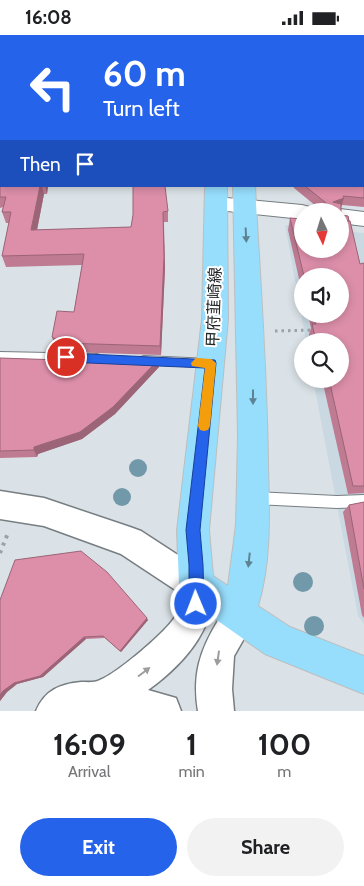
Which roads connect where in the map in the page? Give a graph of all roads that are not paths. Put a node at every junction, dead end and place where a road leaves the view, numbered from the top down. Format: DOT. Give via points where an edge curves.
graph roads {
  1 [pos="216,195"];
  2 [pos="245,196"];
  3 [pos="294,210"];
  4 [pos="349,217"];
  5 [pos="364,219"];
  6 [pos="0,355"];
  7 [pos="105,359"];
  8 [pos="133,360"];
  9 [pos="211,363"];
  10 [pos="253,498"];
  11 [pos="364,501"];
  12 [pos="0,505"];
  13 [pos="196,585"];
  14 [pos="238,614"];
  15 [pos="364,675"];
  16 [pos="105,698"];
  17 [pos="54,711"];
  18 [pos="163,711"];
  19 [pos="216,711"];
  1 -- 2 [label="main road"];
  1 -- 9 [label="main road, 甲府韮崎線" via="215,319"];
  2 -- 3 [label="main road"];
  2 -- 10 [label="main road, 甲府韮崎線, one-way" via="254,387"];
  4 -- 5 [label="main road"];
  6 -- 7 [label="lane"];
  8 -- 9 [label="lane"];
  9 -- 13 [label="main road, 甲府韮崎線" via="193,530"];
  10 -- 11 [label="lane"];
  10 -- 14 [label="main road, 甲府韮崎線, one-way" via="245,597"];
  12 -- 13 [label="street" via="44,512 130,542"];
  13 -- 14 [label="main road"];
  16 -- 13 [label="street, one-way" via="148,669 188,628 196,604"];
  14 -- 15 [label="main road" via="278,641"];
  14 -- 19 [label="street, one-way" via="234,628 218,651 213,701"];
  16 -- 17 [label="street" via="68,701"];
  16 -- 18 [label="street"];
}
